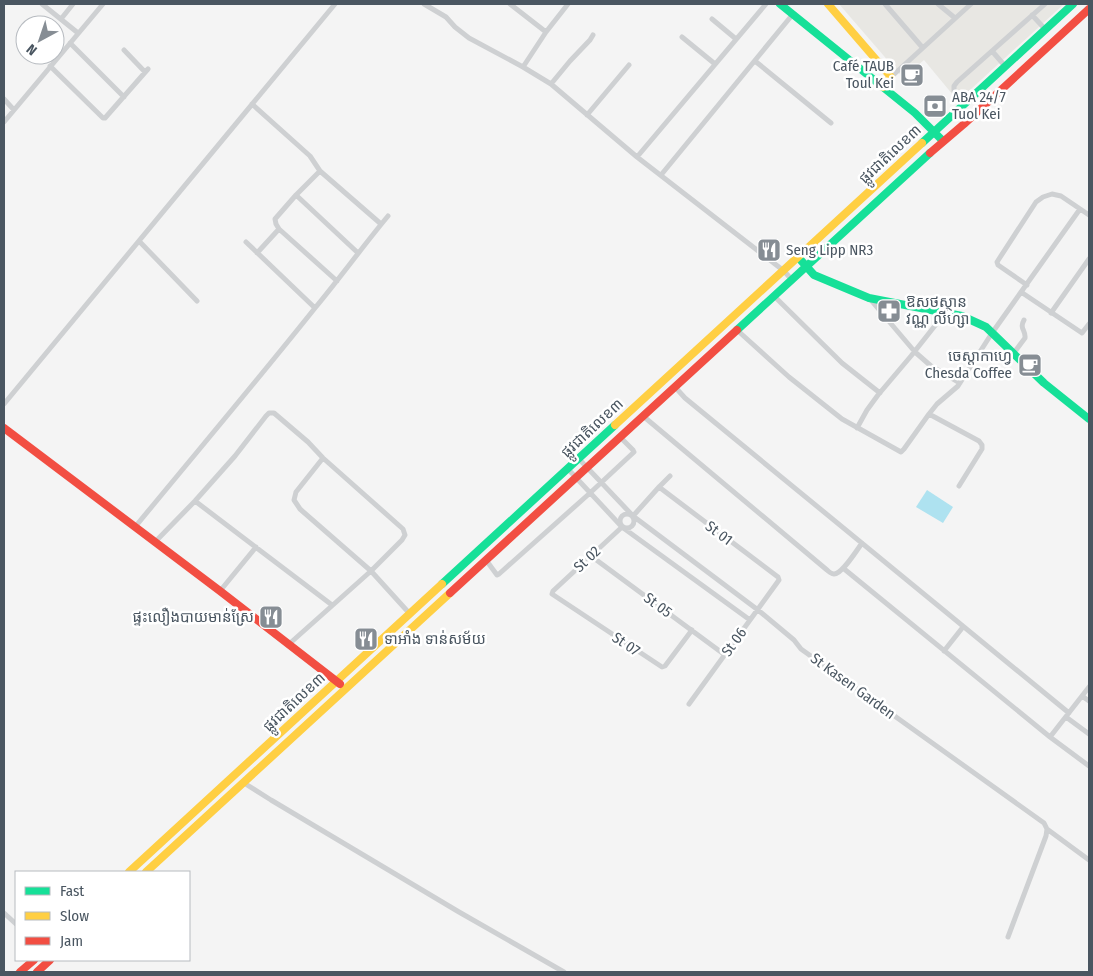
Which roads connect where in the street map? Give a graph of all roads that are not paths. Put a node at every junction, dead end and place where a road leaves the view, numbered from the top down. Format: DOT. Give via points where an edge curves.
graph roads {
  1 [pos="42,4"];
  2 [pos="73,4"];
  3 [pos="103,4"];
  4 [pos="335,4"];
  5 [pos="424,4"];
  6 [pos="510,4"];
  7 [pos="568,4"];
  8 [pos="766,4"];
  9 [pos="780,4"];
  10 [pos="828,4"];
  11 [pos="885,4"];
  12 [pos="938,4"];
  13 [pos="971,4"];
  14 [pos="1044,4"];
  15 [pos="1073,4"];
  16 [pos="1089,9"];
  17 [pos="793,14"];
  18 [pos="56,15"];
  19 [pos="64,15"];
  20 [pos="1032,15"];
  21 [pos="955,18"];
  22 [pos="712,19"];
  23 [pos="65,22"];
  24 [pos="1045,29"];
  25 [pos="546,32"];
  26 [pos="78,33"];
  27 [pos="593,35"];
  28 [pos="682,37"];
  29 [pos="736,39"];
  30 [pos="70,43"];
  31 [pos="922,47"];
  32 [pos="124,50"];
  33 [pos="992,51"];
  34 [pos="755,61"];
  35 [pos="715,64"];
  36 [pos="629,65"];
  37 [pos="50,66"];
  38 [pos="1005,66"];
  39 [pos="523,67"];
  40 [pos="891,77"];
  41 [pos="552,84"];
  42 [pos="883,87"];
  43 [pos="124,97"];
  44 [pos="4,99"];
  45 [pos="252,104"];
  46 [pos="963,105"];
  47 [pos="14,110"];
  48 [pos="587,116"];
  49 [pos="4,122"];
  50 [pos="831,122"];
  51 [pos="934,131"];
  52 [pos="943,141"];
  53 [pos="637,157"];
  54 [pos="320,171"];
  55 [pos="660,175"];
  56 [pos="296,195"];
  57 [pos="1080,209"];
  58 [pos="1089,215"];
  59 [pos="388,216"];
  60 [pos="382,224"];
  61 [pos="279,228"];
  62 [pos="139,241"];
  63 [pos="246,242"];
  64 [pos="257,253"];
  65 [pos="358,253"];
  66 [pos="798,257"];
  67 [pos="1089,259"];
  68 [pos="806,266"];
  69 [pos="784,271"];
  70 [pos="792,280"];
  71 [pos="337,281"];
  72 [pos="1027,285"];
  73 [pos="1021,292"];
  74 [pos="774,296"];
  75 [pos="869,298"];
  76 [pos="197,301"];
  77 [pos="315,308"];
  78 [pos="1052,312"];
  79 [pos="945,313"];
  80 [pos="1024,320"];
  81 [pos="1089,324"];
  82 [pos="737,330"];
  83 [pos="992,333"];
  84 [pos="915,352"];
  85 [pos="1013,354"];
  86 [pos="960,382"];
  87 [pos="675,387"];
  88 [pos="880,393"];
  89 [pos="4,404"];
  90 [pos="928,414"];
  91 [pos="643,416"];
  92 [pos="1089,418"];
  93 [pos="4,428"];
  94 [pos="857,428"];
  95 [pos="620,437"];
  96 [pos="323,458"];
  97 [pos="579,459"];
  98 [pos="587,468"];
  99 [pos="568,469"];
  100 [pos="670,476"];
  101 [pos="576,477"];
  102 [pos="601,482"];
  103 [pos="958,486"];
  104 [pos="659,487"];
  105 [pos="590,493"];
  106 [pos="195,501"];
  107 [pos="633,516"];
  108 [pos="622,526"];
  109 [pos="134,527"];
  110 [pos="155,542"];
  111 [pos="862,544"];
  112 [pos="256,547"];
  113 [pos="591,556"];
  114 [pos="486,560"];
  115 [pos="843,568"];
  116 [pos="371,571"];
  117 [pos="779,580"];
  118 [pos="220,591"];
  119 [pos="552,593"];
  120 [pos="332,605"];
  121 [pos="758,610"];
  122 [pos="410,614"];
  123 [pos="750,620"];
  124 [pos="963,626"];
  125 [pos="692,630"];
  126 [pos="288,645"];
  127 [pos="944,650"];
  128 [pos="725,654"];
  129 [pos="337,681"];
  130 [pos="1089,687"];
  131 [pos="345,689"];
  132 [pos="1082,696"];
  133 [pos="1089,701"];
  134 [pos="689,704"];
  135 [pos="1068,715"];
  136 [pos="1089,734"];
  137 [pos="1050,737"];
  138 [pos="1089,766"];
  139 [pos="244,782"];
  140 [pos="1047,829"];
  141 [pos="1089,860"];
  142 [pos="130,871"];
  143 [pos="147,871"];
  144 [pos="4,913"];
  145 [pos="15,923"];
  146 [pos="1008,937"];
  147 [pos="33,961"];
  148 [pos="49,961"];
  149 [pos="20,972"];
  150 [pos="37,972"];
  151 [pos="564,972"];
  1 -- 18 [label="street"];
  2 -- 19 [label="street"];
  3 -- 26 [label="street"];
  4 -- 45 [label="street"];
  5 -- 39 [label="street" via="446,17 469,38"];
  6 -- 25 [label="street"];
  7 -- 25 [label="street"];
  8 -- 29 [label="street"];
  9 -- 17 [label="main road"];
  10 -- 40 [label="main road"];
  11 -- 31 [label="street"];
  12 -- 21 [label="street"];
  13 -- 21 [label="street"];
  14 -- 20 [label="street"];
  15 -- 24 [label="main road, ផ្លូវជាតិលេខ៣"];
  16 -- 52 [label="main road, ផ្លូវជាតិលេខ៣"];
  17 -- 34 [label="street"];
  17 -- 42 [label="main road"];
  20 -- 24 [label="street"];
  20 -- 33 [label="street"];
  21 -- 31 [label="street"];
  22 -- 29 [label="street"];
  23 -- 26 [label="street"];
  24 -- 38 [label="main road, ផ្លូវជាតិលេខ៣"];
  25 -- 39 [label="street"];
  26 -- 30 [label="street"];
  27 -- 41 [label="street"];
  28 -- 35 [label="street"];
  29 -- 35 [label="street"];
  30 -- 37 [label="street"];
  30 -- 43 [label="street"];
  31 -- 40 [label="street"];
  32 -- 43 [label="street" via="147,71"];
  33 -- 38 [label="street"];
  33 -- 46 [label="street" via="954,86"];
  34 -- 50 [label="street"];
  34 -- 55 [label="street"];
  35 -- 53 [label="street"];
  36 -- 48 [label="street"];
  37 -- 43 [label="street" via="102,118"];
  37 -- 47 [label="street"];
  38 -- 46 [label="main road, ផ្លូវជាតិលេខ៣"];
  39 -- 41 [label="street"];
  40 -- 42 [label="main road"];
  41 -- 48 [label="street"];
  42 -- 51 [label="main road"];
  44 -- 47 [label="street"];
  45 -- 54 [label="street" via="310,156"];
  45 -- 62 [label="street"];
  46 -- 51 [label="main road, ផ្លូវជាតិលេខ៣"];
  47 -- 49 [label="street"];
  48 -- 53 [label="street"];
  51 -- 52 [label="main road"];
  51 -- 66 [label="main road, ផ្លូវជាតិលេខ៣"];
  52 -- 68 [label="main road, ផ្លូវជាតិលេខ៣"];
  53 -- 55 [label="street"];
  54 -- 56 [label="street"];
  54 -- 60 [label="street"];
  55 -- 69 [label="street"];
  56 -- 61 [label="street" via="275,219"];
  56 -- 65 [label="street"];
  57 -- 58 [label="street"];
  57 -- 72 [label="street"];
  57 -- 72 [label="street" via="1052,194 1033,205 997,262"];
  59 -- 60 [label="street"];
  60 -- 65 [label="street"];
  61 -- 64 [label="street"];
  61 -- 71 [label="street"];
  62 -- 76 [label="street"];
  62 -- 89 [label="street"];
  63 -- 64 [label="street"];
  64 -- 77 [label="street"];
  65 -- 71 [label="street"];
  66 -- 68 [label="main road"];
  66 -- 69 [label="main road, ផ្លូវជាតិលេខ៣"];
  67 -- 78 [label="street"];
  68 -- 70 [label="main road, ផ្លូវជាតិលេខ៣"];
  68 -- 75 [label="main road" via="814,274"];
  69 -- 70 [label="street"];
  69 -- 97 [label="main road, ផ្លូវជាតិលេខ៣"];
  70 -- 74 [label="main road, ផ្លូវជាតិលេខ៣"];
  71 -- 77 [label="street"];
  72 -- 73 [label="street"];
  73 -- 78 [label="street"];
  73 -- 83 [label="street"];
  74 -- 82 [label="main road, ផ្លូវជាតិលេខ៣"];
  74 -- 88 [label="street" via="842,363"];
  75 -- 79 [label="main road"];
  75 -- 84 [label="street"];
  77 -- 109 [label="street"];
  78 -- 81 [label="street" via="1082,333"];
  79 -- 83 [label="main road" via="962,316"];
  79 -- 84 [label="street"];
  80 -- 85 [label="street" via="1022,330 1025,338"];
  82 -- 87 [label="main road, ផ្លូវជាតិលេខ៣"];
  82 -- 94 [label="street" via="789,376"];
  83 -- 85 [label="main road"];
  83 -- 86 [label="street"];
  84 -- 86 [label="street" via="931,366"];
  84 -- 88 [label="street"];
  85 -- 92 [label="main road" via="1044,384"];
  86 -- 90 [label="street"];
  87 -- 91 [label="main road, ផ្លូវជាតិលេខ៣"];
  87 -- 111 [label="street"];
  88 -- 94 [label="street"];
  90 -- 94 [label="street" via="901,452"];
  90 -- 103 [label="street" via="982,445"];
  91 -- 95 [label="main road, ផ្លូវជាតិលេខ៣"];
  91 -- 115 [label="street" via="827,570 836,574"];
  93 -- 109 [label="main road"];
  95 -- 98 [label="main road, ផ្លូវជាតិលេខ៣"];
  95 -- 102 [label="street" via="634,452"];
  96 -- 106 [label="street" via="274,413 269,413"];
  96 -- 116 [label="street" via="296,492 294,500 300,509"];
  96 -- 116 [label="street" via="403,529 405,535 402,540"];
  97 -- 98 [label="street, St Kasen Garden"];
  97 -- 99 [label="main road, ផ្លូវជាតិលេខ៣"];
  98 -- 101 [label="main road, ផ្លូវជាតិលេខ៣"];
  98 -- 102 [label="street, St Kasen Garden"];
  99 -- 101 [label="street"];
  99 -- 122 [label="main road, ផ្លូវជាតិលេខ៣"];
  100 -- 104 [label="street"];
  101 -- 105 [label="street"];
  101 -- 114 [label="main road, ផ្លូវជាតិលេខ៣"];
  102 -- 105 [label="street"];
  102 -- 107 [label="street, St Kasen Garden"];
  104 -- 107 [label="street"];
  104 -- 117 [label="street, St 01"];
  105 -- 108 [label="street"];
  105 -- 114 [label="street" via="499,574"];
  106 -- 110 [label="street"];
  106 -- 112 [label="street"];
  107 -- 108 [label="street" via="622,516"];
  107 -- 108 [label="street" via="632,527"];
  107 -- 121 [label="street, St Kasen Garden"];
  108 -- 113 [label="street, St 02"];
  108 -- 123 [label="street"];
  109 -- 110 [label="main road"];
  110 -- 118 [label="main road"];
  111 -- 115 [label="street"];
  111 -- 124 [label="street"];
  112 -- 118 [label="street"];
  112 -- 120 [label="street"];
  113 -- 119 [label="street, St 02"];
  113 -- 125 [label="street, St 05"];
  114 -- 131 [label="main road, ផ្លូវជាតិលេខ៣"];
  115 -- 127 [label="street"];
  116 -- 120 [label="street"];
  116 -- 122 [label="street"];
  117 -- 121 [label="street, St 06"];
  118 -- 126 [label="main road"];
  119 -- 125 [label="street, St 07" via="662,667"];
  120 -- 126 [label="street"];
  121 -- 123 [label="street, St 06"];
  121 -- 140 [label="street, St Kasen Garden" via="802,649 1044,823"];
  122 -- 129 [label="main road, ផ្លូវជាតិលេខ៣"];
  123 -- 128 [label="street, St 06"];
  124 -- 127 [label="street"];
  124 -- 135 [label="street"];
  125 -- 128 [label="street, St 05"];
  126 -- 129 [label="main road"];
  127 -- 137 [label="street"];
  128 -- 134 [label="street, St 06"];
  129 -- 131 [label="main road"];
  129 -- 142 [label="main road, ផ្លូវជាតិលេខ៣"];
  130 -- 132 [label="street"];
  131 -- 139 [label="main road, ផ្លូវជាតិលេខ៣"];
  132 -- 133 [label="street"];
  132 -- 135 [label="street"];
  135 -- 136 [label="street"];
  135 -- 137 [label="street"];
  137 -- 138 [label="street"];
  139 -- 143 [label="main road, ផ្លូវជាតិលេខ៣"];
  139 -- 151 [label="street"];
  140 -- 141 [label="street, St Kasen Garden"];
  140 -- 146 [label="street"];
  144 -- 145 [label="street"];
  147 -- 149 [label="main road"];
  148 -- 150 [label="main road"];
}
